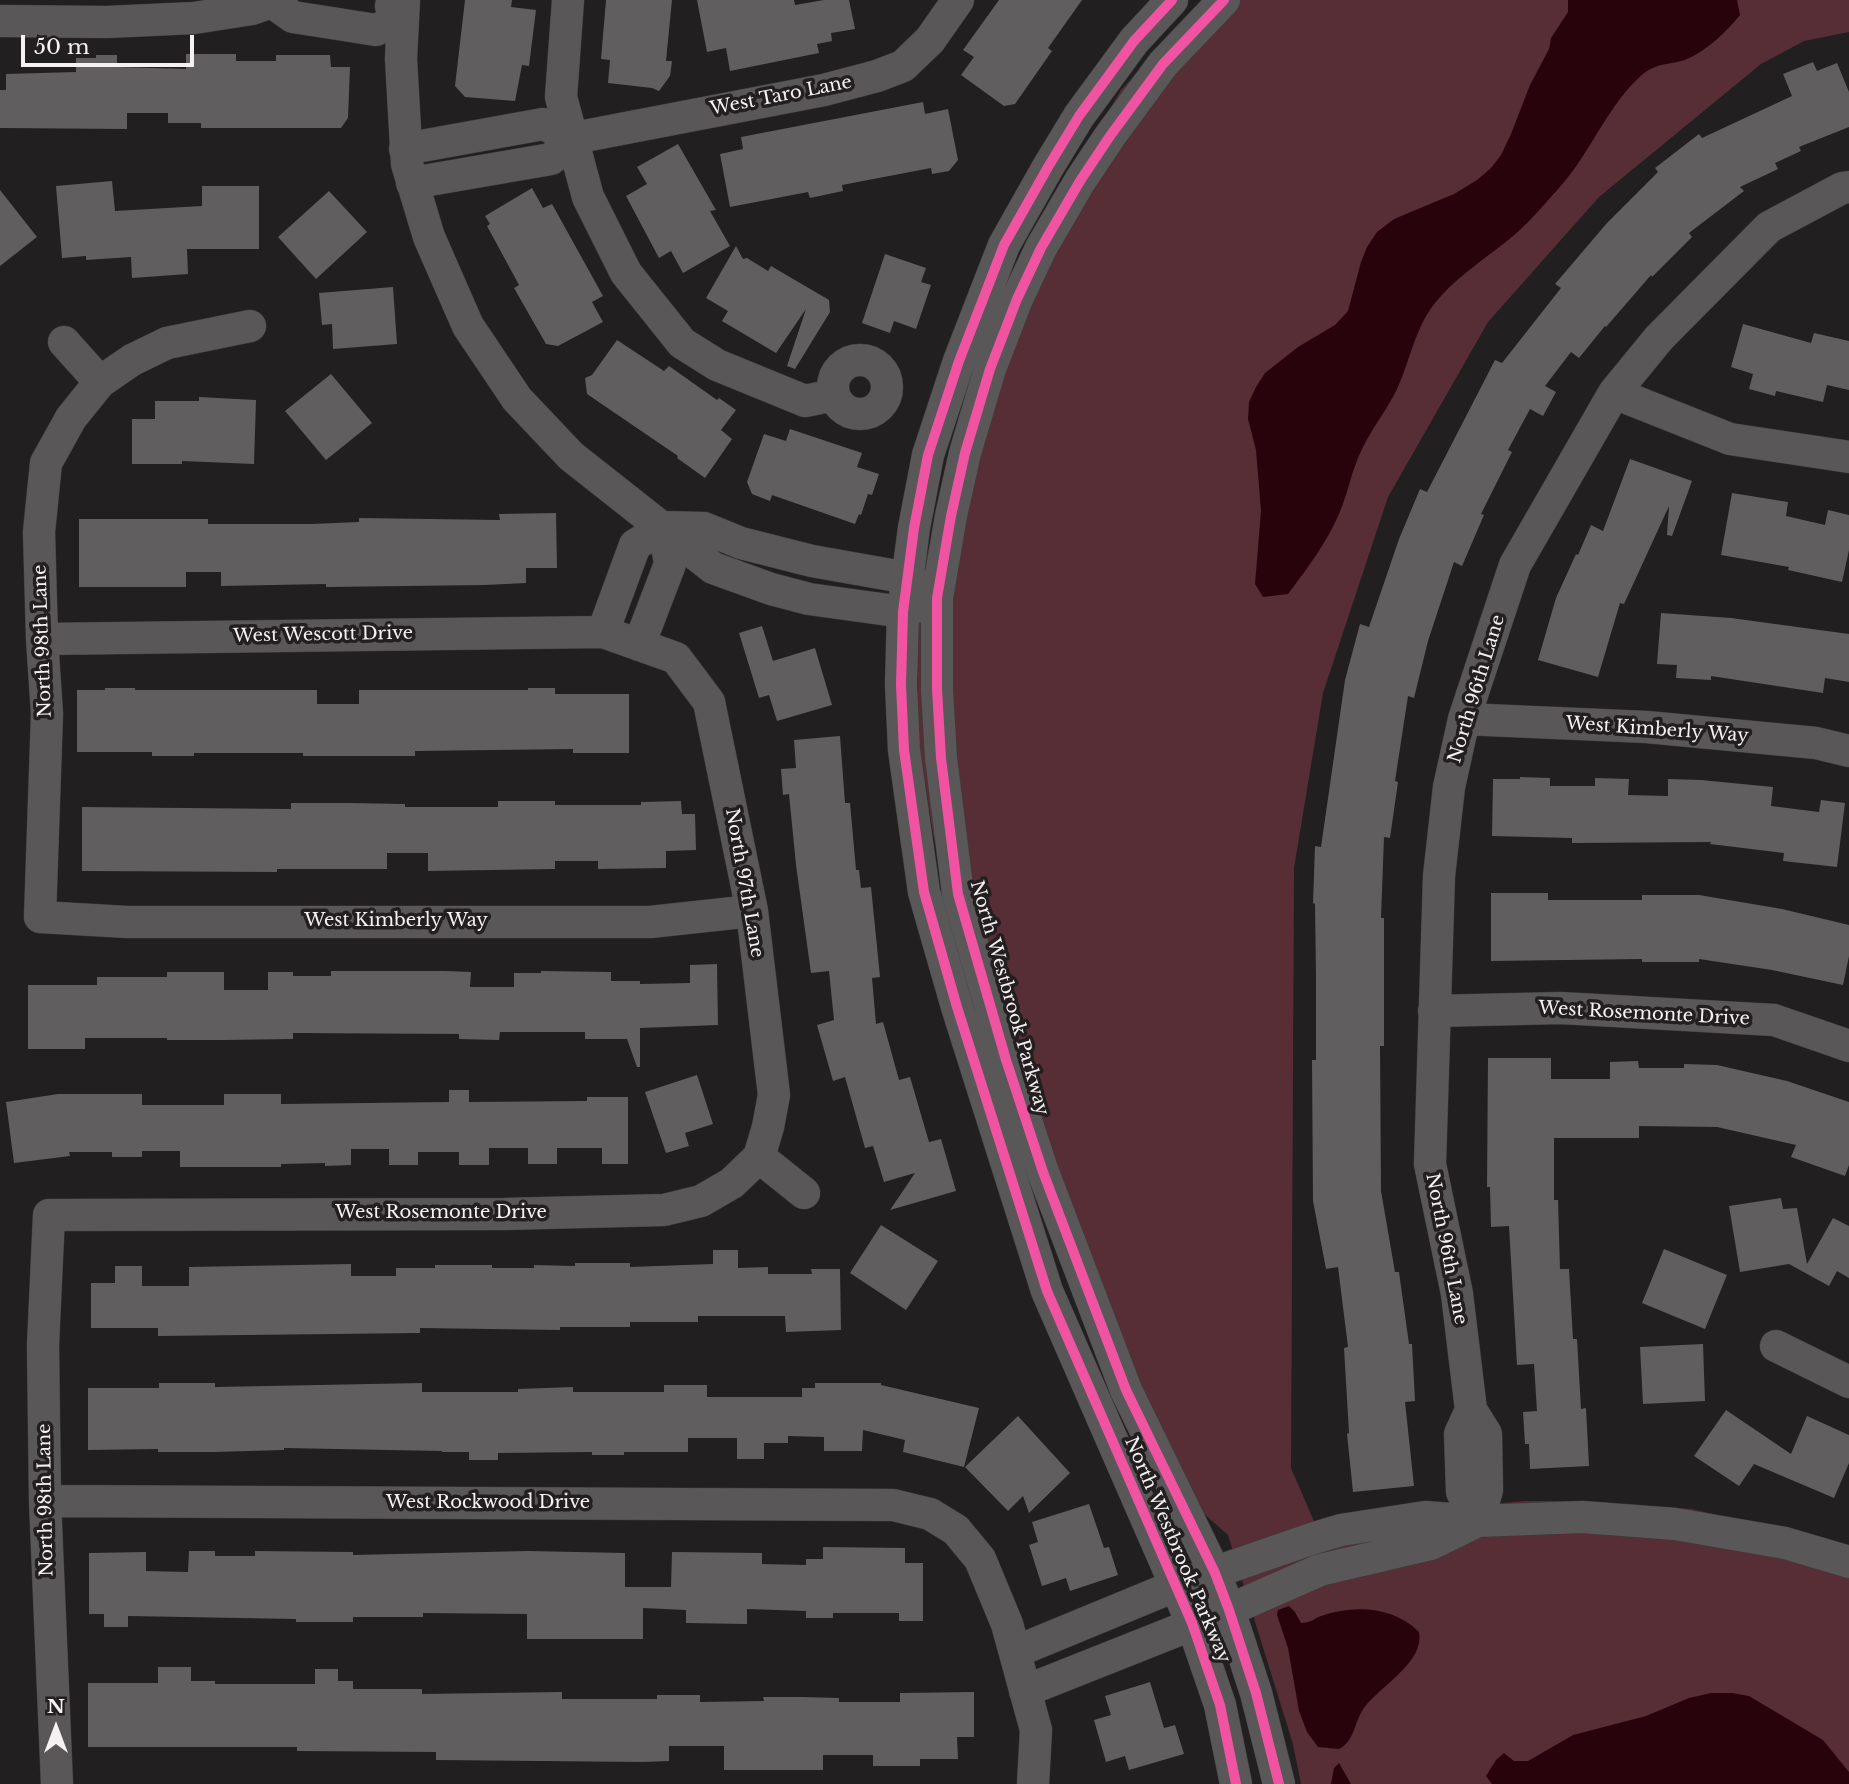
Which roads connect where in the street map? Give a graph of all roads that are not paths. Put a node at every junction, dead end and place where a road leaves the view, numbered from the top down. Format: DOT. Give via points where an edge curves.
graph roads {
  1 [pos="568,0"];
  2 [pos="958,0"];
  3 [pos="1172,0"];
  4 [pos="1224,0"];
  5 [pos="263,3"];
  6 [pos="397,6"];
  7 [pos="0,21"];
  8 [pos="574,138"];
  9 [pos="405,149"];
  10 [pos="412,183"];
  11 [pos="1849,187"];
  12 [pos="250,326"];
  13 [pos="64,342"];
  14 [pos="100,382"];
  15 [pos="1614,393"];
  16 [pos="834,395"];
  17 [pos="1849,457"];
  18 [pos="664,527"];
  19 [pos="908,578"];
  20 [pos="937,598"];
  21 [pos="903,612"];
  22 [pos="603,632"];
  23 [pos="42,639"];
  24 [pos="639,645"];
  25 [pos="1464,719"];
  26 [pos="1849,751"];
  27 [pos="752,911"];
  28 [pos="40,917"];
  29 [pos="1434,1011"];
  30 [pos="1849,1046"];
  31 [pos="759,1157"];
  32 [pos="804,1193"];
  33 [pos="49,1215"];
  34 [pos="1776,1346"];
  35 [pos="1849,1382"];
  36 [pos="44,1501"];
  37 [pos="1478,1521"];
  38 [pos="1849,1562"];
  39 [pos="1215,1573"];
  40 [pos="1175,1586"];
  41 [pos="1229,1610"];
  42 [pos="1192,1623"];
  43 [pos="1015,1653"];
  44 [pos="1026,1691"];
  45 [pos="57,1784"];
  46 [pos="1033,1784"];
  47 [pos="1236,1784"];
  48 [pos="1279,1784"];
  1 -- 8 [label="street" via="561,97"];
  2 -- 8 [label="street, West Taro Lane" via="930,40 903,66 877,76"];
  3 -- 19 [label="street, North Westbrook Parkway" via="1134,41 1079,116 1004,245 928,455"];
  4 -- 20 [label="street, North Westbrook Parkway" via="1163,64 1110,136 1035,261 990,369 965,453"];
  5 -- 6 [label="street" via="293,17 376,30"];
  5 -- 7 [label="street" via="194,18"];
  6 -- 9 [label="street"];
  8 -- 9 [label="street" via="543,124"];
  8 -- 10 [label="street, West Taro Lane" via="551,159"];
  8 -- 16 [label="street" via="588,197 626,273 681,342 717,365 805,401"];
  9 -- 10 [label="street"];
  10 -- 18 [label="street" via="429,237 468,326 517,399 571,456"];
  11 -- 15 [label="street, North 96th Lane" via="1769,227 1659,338"];
  12 -- 14 [label="street, North 98th Lane" via="167,343"];
  13 -- 14 [label="street"];
  14 -- 23 [label="street, North 98th Lane" via="71,418 46,463 39,532"];
  15 -- 17 [label="street" via="1730,439"];
  15 -- 25 [label="street, North 96th Lane" via="1515,565"];
  18 -- 19 [label="street" via="704,528 741,543 812,561"];
  18 -- 21 [label="street" via="713,568 771,589"];
  18 -- 22 [label="street" via="635,545"];
  18 -- 24 [label="street" via="670,564"];
  19 -- 20 [label="street"];
  19 -- 21 [label="street, North Westbrook Parkway"];
  20 -- 21 [label="street"];
  20 -- 39 [label="street, North Westbrook Parkway" via="941,758 958,894 1006,1060 1081,1276 1126,1390"];
  21 -- 40 [label="street, North Westbrook Parkway" via="904,750 924,892 1046,1291"];
  22 -- 23 [label="street, West Wescott Drive"];
  22 -- 24 [label="street, North 97th Lane"];
  23 -- 28 [label="street, North 98th Lane" via="47,714"];
  24 -- 27 [label="street, North 97th Lane" via="676,658 709,702"];
  25 -- 26 [label="street, West Kimberly Way" via="1647,727 1816,743"];
  25 -- 29 [label="street, North 96th Lane" via="1449,787 1441,863"];
  27 -- 28 [label="street, West Kimberly Way" via="650,922 127,922"];
  27 -- 31 [label="street, North 97th Lane" via="774,1095"];
  29 -- 30 [label="street, West Rosemonte Drive" via="1561,1008 1774,1020"];
  29 -- 37 [label="street, North 96th Lane" via="1430,1164 1457,1294 1471,1410 1460,1434 1462,1492"];
  31 -- 32 [label="street"];
  31 -- 33 [label="street, West Rosemonte Drive" via="732,1183 701,1201 664,1210"];
  33 -- 36 [label="street, North 98th Lane" via="43,1345"];
  34 -- 35 [label="street"];
  36 -- 43 [label="street, West Rockwood Drive" via="893,1505 930,1514 956,1530 980,1559"];
  36 -- 45 [label="street, North 98th Lane"];
  37 -- 38 [label="street" via="1582,1517 1675,1524 1785,1543"];
  37 -- 39 [label="street" via="1425,1517 1341,1530"];
  37 -- 41 [label="street" via="1431,1544 1320,1570"];
  39 -- 40 [label="street"];
  39 -- 41 [label="street, North Westbrook Parkway"];
  40 -- 42 [label="street, North Westbrook Parkway"];
  40 -- 43 [label="street"];
  41 -- 42 [label="street"];
  41 -- 48 [label="street, North Westbrook Parkway"];
  42 -- 44 [label="street"];
  42 -- 47 [label="street, North Westbrook Parkway" via="1220,1704"];
  43 -- 44 [label="street"];
  44 -- 46 [label="street" via="1036,1730"];
}
